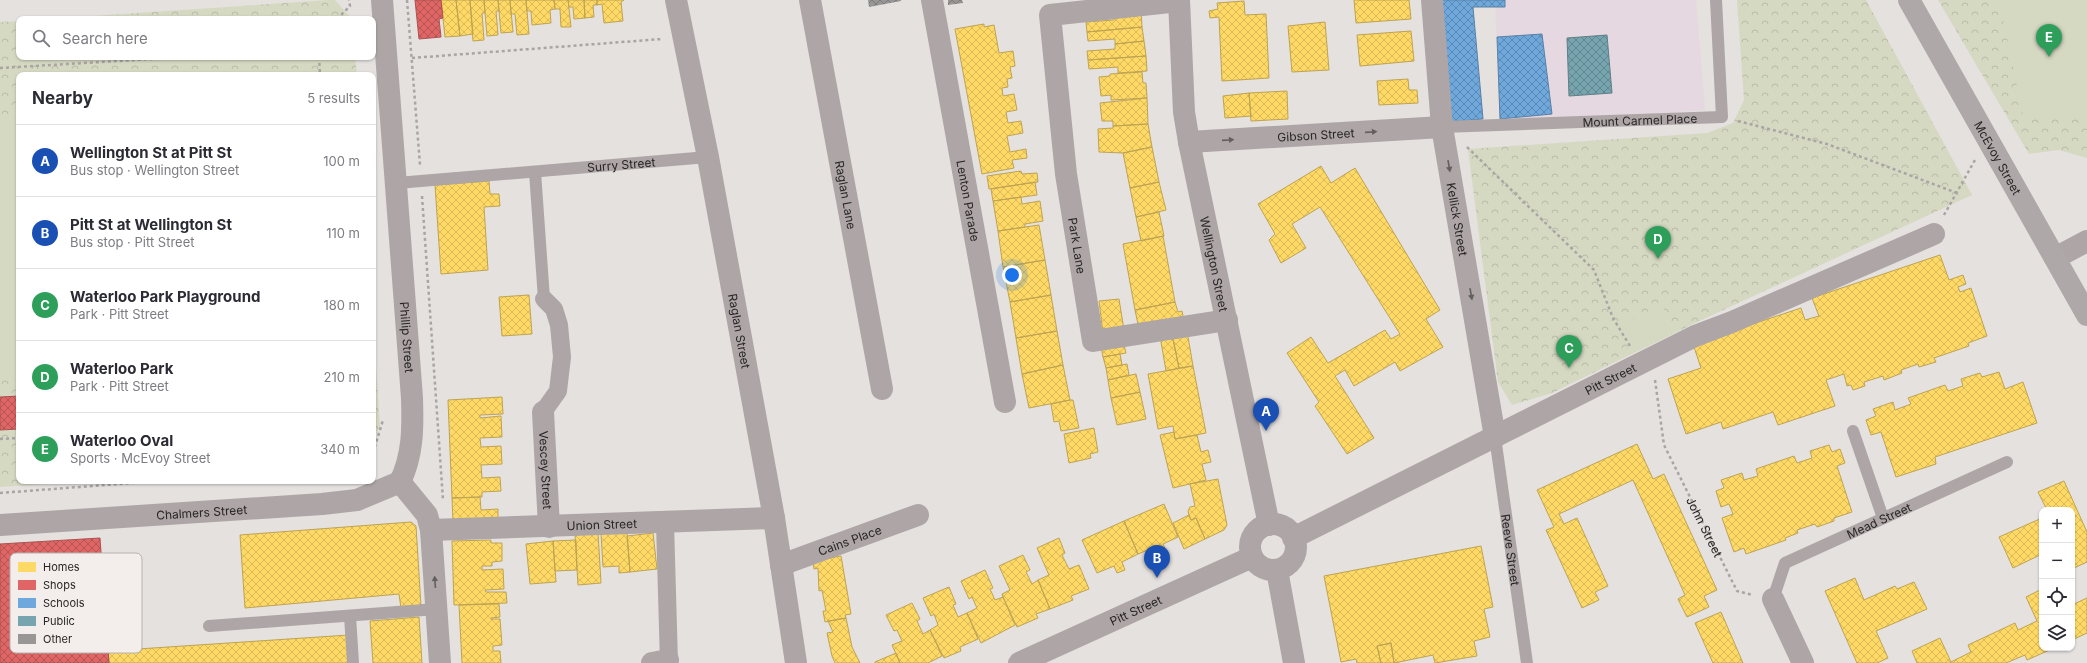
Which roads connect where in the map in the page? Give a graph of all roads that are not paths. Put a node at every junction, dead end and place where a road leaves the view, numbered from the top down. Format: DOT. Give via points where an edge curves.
graph roads {
  1 [pos="382,0"];
  2 [pos="676,0"];
  3 [pos="810,0"];
  4 [pos="932,0"];
  5 [pos="1179,0"];
  6 [pos="1432,0"];
  7 [pos="1716,0"];
  8 [pos="1909,0"];
  9 [pos="1443,131"];
  10 [pos="1189,142"];
  11 [pos="708,157"];
  12 [pos="535,172"];
  13 [pos="397,183"];
  14 [pos="1934,234"];
  15 [pos="2087,241"];
  16 [pos="2055,258"];
  17 [pos="544,299"];
  18 [pos="2087,315"];
  19 [pos="1227,320"];
  20 [pos="882,389"];
  21 [pos="1005,402"];
  22 [pos="543,412"];
  23 [pos="1853,431"];
  24 [pos="1495,437"];
  25 [pos="2007,462"];
  26 [pos="400,482"];
  27 [pos="918,515"];
  28 [pos="774,518"];
  29 [pos="1883,518"];
  30 [pos="665,523"];
  31 [pos="0,525"];
  32 [pos="1269,525"];
  33 [pos="549,528"];
  34 [pos="438,530"];
  35 [pos="1293,538"];
  36 [pos="1252,557"];
  37 [pos="781,565"];
  38 [pos="1277,570"];
  39 [pos="1773,599"];
  40 [pos="437,609"];
  41 [pos="350,616"];
  42 [pos="209,626"];
  43 [pos="663,662"];
  44 [pos="353,663"];
  45 [pos="440,663"];
  46 [pos="796,663"];
  47 [pos="1019,663"];
  48 [pos="1294,663"];
  49 [pos="1527,663"];
  50 [pos="1802,663"];
  1 -- 13 [label="street, Phillip Street"];
  2 -- 11 [label="street, Raglan Street"];
  3 -- 20 [label="street, Raglan Lane"];
  4 -- 21 [label="street, Lenton Parade"];
  5 -- 10 [label="street, Wellington Street" via="1184,112"];
  5 -- 19 [label="street, Park Lane" via="1050,15 1066,174 1093,341"];
  6 -- 9 [label="street, Kellick Street"];
  7 -- 9 [label="lane, Mount Carmel Place" via="1722,116"];
  8 -- 16 [label="main road, McEvoy Street"];
  10 -- 9 [label="street, Gibson Street, one-way"];
  9 -- 24 [label="street, Kellick Street, one-way"];
  10 -- 19 [label="street, Wellington Street"];
  11 -- 12 [label="lane, Surry Street"];
  11 -- 28 [label="street, Raglan Street"];
  12 -- 13 [label="lane, Surry Street"];
  12 -- 17 [label="lane"];
  13 -- 26 [label="street, Phillip Street" via="413,421 407,468"];
  14 -- 24 [label="street, Pitt Street" via="1695,336"];
  15 -- 16 [label="street"];
  16 -- 18 [label="main road, McEvoy Street"];
  17 -- 22 [label="street" via="554,309 559,326 562,357 558,391"];
  19 -- 32 [label="street, Wellington Street"];
  22 -- 33 [label="street, Vescey Street"];
  23 -- 29 [label="lane"];
  24 -- 35 [label="street, Pitt Street"];
  24 -- 49 [label="lane, Reeve Street"];
  25 -- 29 [label="lane, Mead Street"];
  26 -- 31 [label="street, Chalmers Street" via="357,500 322,504"];
  26 -- 34 [label="street"];
  27 -- 37 [label="street, Cains Place"];
  28 -- 30 [label="street, Union Street"];
  28 -- 37 [label="street, Raglan Street"];
  29 -- 39 [label="lane, Mead Street" via="1786,563"];
  30 -- 33 [label="street, Union Street"];
  30 -- 43 [label="street"];
  32 -- 35 [label="street" via="1283,527"];
  32 -- 36 [label="street" via="1257,531 1252,537"];
  33 -- 34 [label="street, Union Street"];
  40 -- 34 [label="street, one-way"];
  35 -- 38 [label="street" via="1293,558 1289,564"];
  36 -- 38 [label="street" via="1262,568"];
  36 -- 47 [label="street, Pitt Street"];
  37 -- 46 [label="street, Raglan Street"];
  38 -- 48 [label="street"];
  39 -- 50 [label="street"];
  40 -- 41 [label="lane"];
  40 -- 45 [label="street"];
  41 -- 42 [label="lane"];
  41 -- 44 [label="lane"];
}
